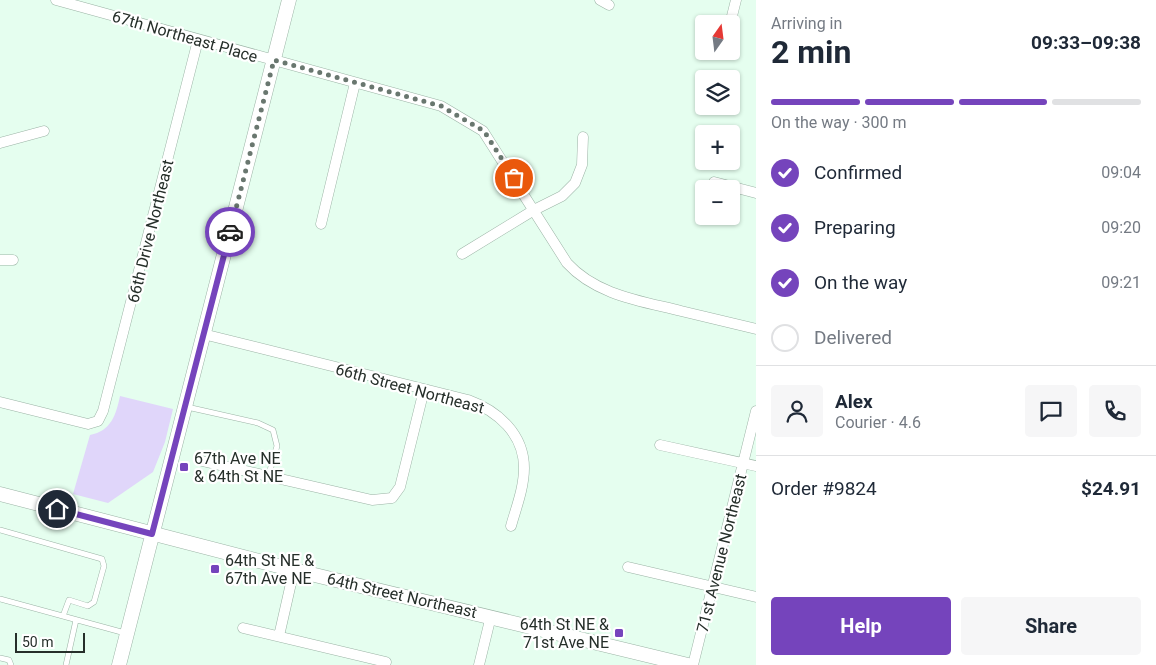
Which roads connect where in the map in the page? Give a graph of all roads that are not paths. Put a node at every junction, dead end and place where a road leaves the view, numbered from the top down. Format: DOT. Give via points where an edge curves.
graph roads {
  1 [pos="56,0"];
  2 [pos="289,0"];
  3 [pos="736,0"];
  4 [pos="732,15"];
  5 [pos="198,40"];
  6 [pos="274,60"];
  7 [pos="355,83"];
  8 [pos="44,131"];
  9 [pos="583,137"];
  10 [pos="0,143"];
  11 [pos="740,189"];
  12 [pos="756,193"];
  13 [pos="534,210"];
  14 [pos="321,224"];
  15 [pos="462,254"];
  16 [pos="0,260"];
  17 [pos="13,260"];
  18 [pos="756,330"];
  19 [pos="203,334"];
  20 [pos="424,390"];
  21 [pos="0,402"];
  22 [pos="184,406"];
  23 [pos="756,411"];
  24 [pos="660,445"];
  25 [pos="202,462"];
  26 [pos="743,463"];
  27 [pos="756,466"];
  28 [pos="268,477"];
  29 [pos="0,494"];
  30 [pos="512,526"];
  31 [pos="0,530"];
  32 [pos="152,534"];
  33 [pos="628,567"];
  34 [pos="294,570"];
  35 [pos="713,587"];
  36 [pos="756,597"];
  37 [pos="0,600"];
  38 [pos="63,616"];
  39 [pos="491,616"];
  40 [pos="76,620"];
  41 [pos="243,628"];
  42 [pos="127,633"];
  43 [pos="279,636"];
  44 [pos="0,658"];
  45 [pos="386,662"];
  46 [pos="12,665"];
  47 [pos="66,665"];
  48 [pos="119,665"];
  49 [pos="478,665"];
  50 [pos="688,665"];
  51 [pos="694,665"];
  1 -- 5 [label="street, 67th Northeast Place"];
  2 -- 6 [label="main road"];
  3 -- 4 [label="street"];
  5 -- 6 [label="street, 67th Northeast Place"];
  5 -- 21 [label="street, 66th Drive Northeast" via="103,411 98,420 88,424"];
  6 -- 7 [label="street, 67th Northeast Place"];
  6 -- 19 [label="main road"];
  7 -- 13 [label="street, 67th Northeast Place" via="441,106 484,131"];
  7 -- 14 [label="street"];
  8 -- 10 [label="street"];
  9 -- 13 [label="street" via="582,165 575,183 562,196"];
  11 -- 12 [label="street"];
  13 -- 15 [label="street"];
  13 -- 18 [label="street, 67th Northeast Place" via="567,263 577,274 598,287"];
  16 -- 17 [label="street"];
  19 -- 20 [label="street, 66th Street Northeast"];
  19 -- 22 [label="main road"];
  20 -- 28 [label="street" via="400,486 392,498 372,500"];
  20 -- 30 [label="street, 66th Street Northeast" via="484,406 495,412 511,430 521,451 524,469"];
  22 -- 28 [label="lane" via="258,423 273,430 277,446"];
  22 -- 32 [label="main road"];
  23 -- 26 [label="street, 71st Avenue Northeast"];
  24 -- 26 [label="street"];
  25 -- 28 [label="street"];
  26 -- 27 [label="street"];
  26 -- 35 [label="street, 71st Avenue Northeast"];
  29 -- 32 [label="main road, 64th Street Northeast"];
  31 -- 38 [label="lane" via="102,559 104,566 94,602 88,606 69,600"];
  32 -- 34 [label="main road, 64th Street Northeast"];
  32 -- 42 [label="main road"];
  33 -- 35 [label="street"];
  34 -- 39 [label="main road, 64th Street Northeast"];
  34 -- 43 [label="street"];
  35 -- 36 [label="street"];
  35 -- 51 [label="street, 71st Avenue Northeast"];
  37 -- 38 [label="lane"];
  38 -- 40 [label="lane"];
  39 -- 49 [label="street"];
  39 -- 50 [label="main road, 64th Street Northeast"];
  40 -- 42 [label="lane"];
  40 -- 47 [label="lane"];
  41 -- 43 [label="street"];
  42 -- 48 [label="main road"];
  43 -- 45 [label="street"];
  44 -- 46 [label="lane" via="9,660"];
}
